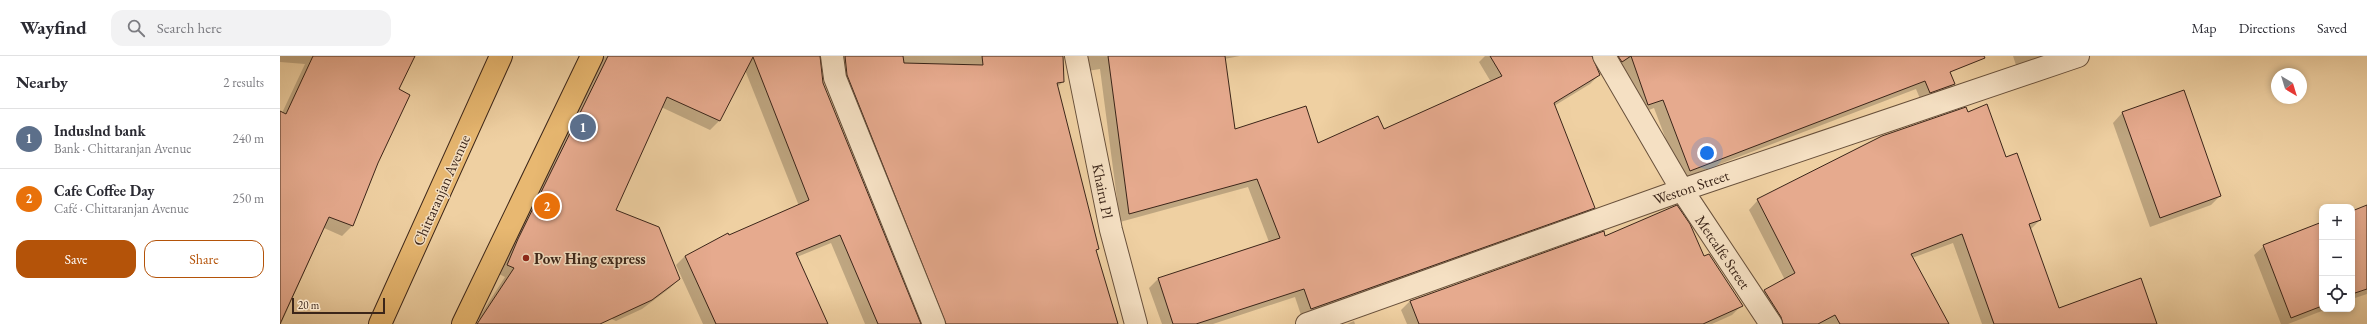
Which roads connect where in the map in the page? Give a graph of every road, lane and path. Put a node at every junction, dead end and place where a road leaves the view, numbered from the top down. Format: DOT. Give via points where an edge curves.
graph roads {
  1 [pos="501,56"];
  2 [pos="592,56"];
  3 [pos="832,56"];
  4 [pos="1076,56"];
  5 [pos="1604,56"];
  6 [pos="2078,56"];
  7 [pos="1682,190"];
  8 [pos="380,324"];
  9 [pos="463,324"];
  10 [pos="934,324"];
  11 [pos="1136,324"];
  12 [pos="1307,324"];
  13 [pos="1771,324"];
  1 -- 8 [label="main road, Chittaranjan Avenue"];
  2 -- 9 [label="main road"];
  3 -- 10 [label="street" via="835,78"];
  4 -- 11 [label="street, Khairu Pl" via="1111,230"];
  5 -- 7 [label="street, Metcalfe Street"];
  6 -- 7 [label="street, Weston Street"];
  7 -- 12 [label="street, Weston Street"];
  7 -- 13 [label="street, Metcalfe Street"];
}
